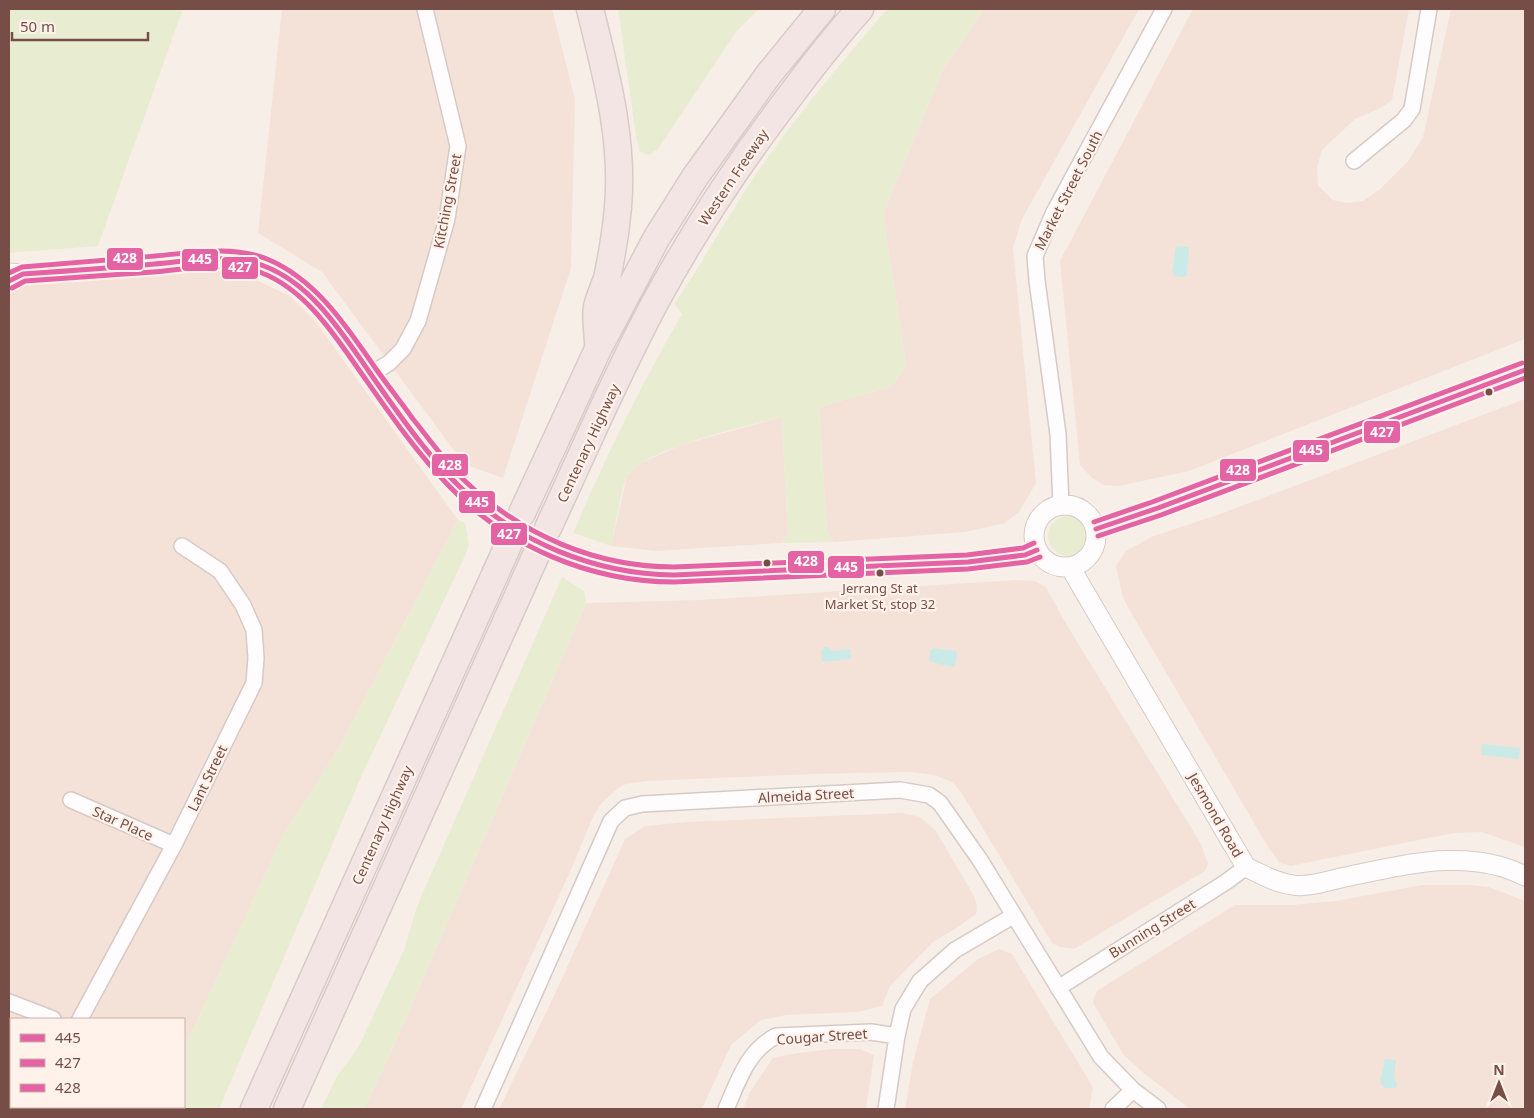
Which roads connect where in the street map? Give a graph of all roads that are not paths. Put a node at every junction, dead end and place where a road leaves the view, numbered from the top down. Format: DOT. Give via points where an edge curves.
graph roads {
  1 [pos="425,9"];
  2 [pos="590,9"];
  3 [pos="822,9"];
  4 [pos="860,9"];
  5 [pos="1164,9"];
  6 [pos="1429,9"];
  7 [pos="1354,161"];
  8 [pos="13,276"];
  9 [pos="598,348"];
  10 [pos="627,358"];
  11 [pos="1525,370"];
  12 [pos="371,374"];
  13 [pos="1061,506"];
  14 [pos="522,513"];
  15 [pos="548,528"];
  16 [pos="1096,529"];
  17 [pos="510,541"];
  18 [pos="182,546"];
  19 [pos="1036,550"];
  20 [pos="536,555"];
  21 [pos="1070,567"];
  22 [pos="72,800"];
  23 [pos="174,845"];
  24 [pos="1246,867"];
  25 [pos="1525,876"];
  26 [pos="1013,916"];
  27 [pos="1058,988"];
  28 [pos="9,1002"];
  29 [pos="50,1018"];
  30 [pos="81,1018"];
  31 [pos="897,1036"];
  32 [pos="1132,1090"];
  33 [pos="254,1109"];
  34 [pos="287,1109"];
  35 [pos="483,1109"];
  36 [pos="726,1109"];
  37 [pos="886,1109"];
  38 [pos="1113,1109"];
  39 [pos="1158,1109"];
  1 -- 12 [label="street, Kitching Street" via="458,146 457,155 446,219 418,322 403,349"];
  2 -- 9 [label="highway" via="611,92 618,134 619,169 615,237 597,308"];
  3 -- 9 [label="highway" via="769,74 695,177 656,239"];
  4 -- 10 [label="highway, Western Freeway" via="809,70 726,184"];
  5 -- 13 [label="street, Market Street South" via="1054,212 1035,256 1058,434"];
  6 -- 7 [label="street" via="1412,110"];
  8 -- 12 [label="street" via="207,260 262,265 283,274 302,289 326,314"];
  9 -- 14 [label="highway"];
  10 -- 15 [label="highway, Centenary Highway"];
  11 -- 16 [label="street"];
  12 -- 19 [label="street, bridge" via="435,459 468,495 528,537 595,565 646,575 674,575 968,562 1025,555"];
  13 -- 16 [label="street" via="1082,510"];
  13 -- 19 [label="street" via="1048,510 1039,518 1034,528"];
  16 -- 21 [label="street" via="1096,542 1091,554 1082,563"];
  17 -- 33 [label="highway, Centenary Highway"];
  18 -- 23 [label="street, Lant Street" via="220,571 229,584 254,630 256,658 254,683"];
  19 -- 21 [label="street" via="1051,564"];
  20 -- 34 [label="highway"];
  21 -- 24 [label="street, Jesmond Road"];
  22 -- 23 [label="street, Star Place"];
  23 -- 30 [label="street, Lant Street"];
  24 -- 25 [label="street, Jesmond Road" via="1271,880 1294,886 1448,860 1505,867"];
  24 -- 27 [label="street, Bunning Street"];
  26 -- 27 [label="street, Almeida Street"];
  26 -- 31 [label="street" via="954,950 920,981 903,1009"];
  26 -- 35 [label="street, Almeida Street" via="940,802 929,795 900,790 642,804 624,808 611,821"];
  27 -- 32 [label="street, Almeida Street" via="1101,1057"];
  28 -- 29 [label="street"];
  31 -- 36 [label="street, Cougar Street" via="871,1032 776,1036 765,1042 745,1066"];
  31 -- 37 [label="street"];
  32 -- 38 [label="street"];
  32 -- 39 [label="street, Almeida Street"];
}
